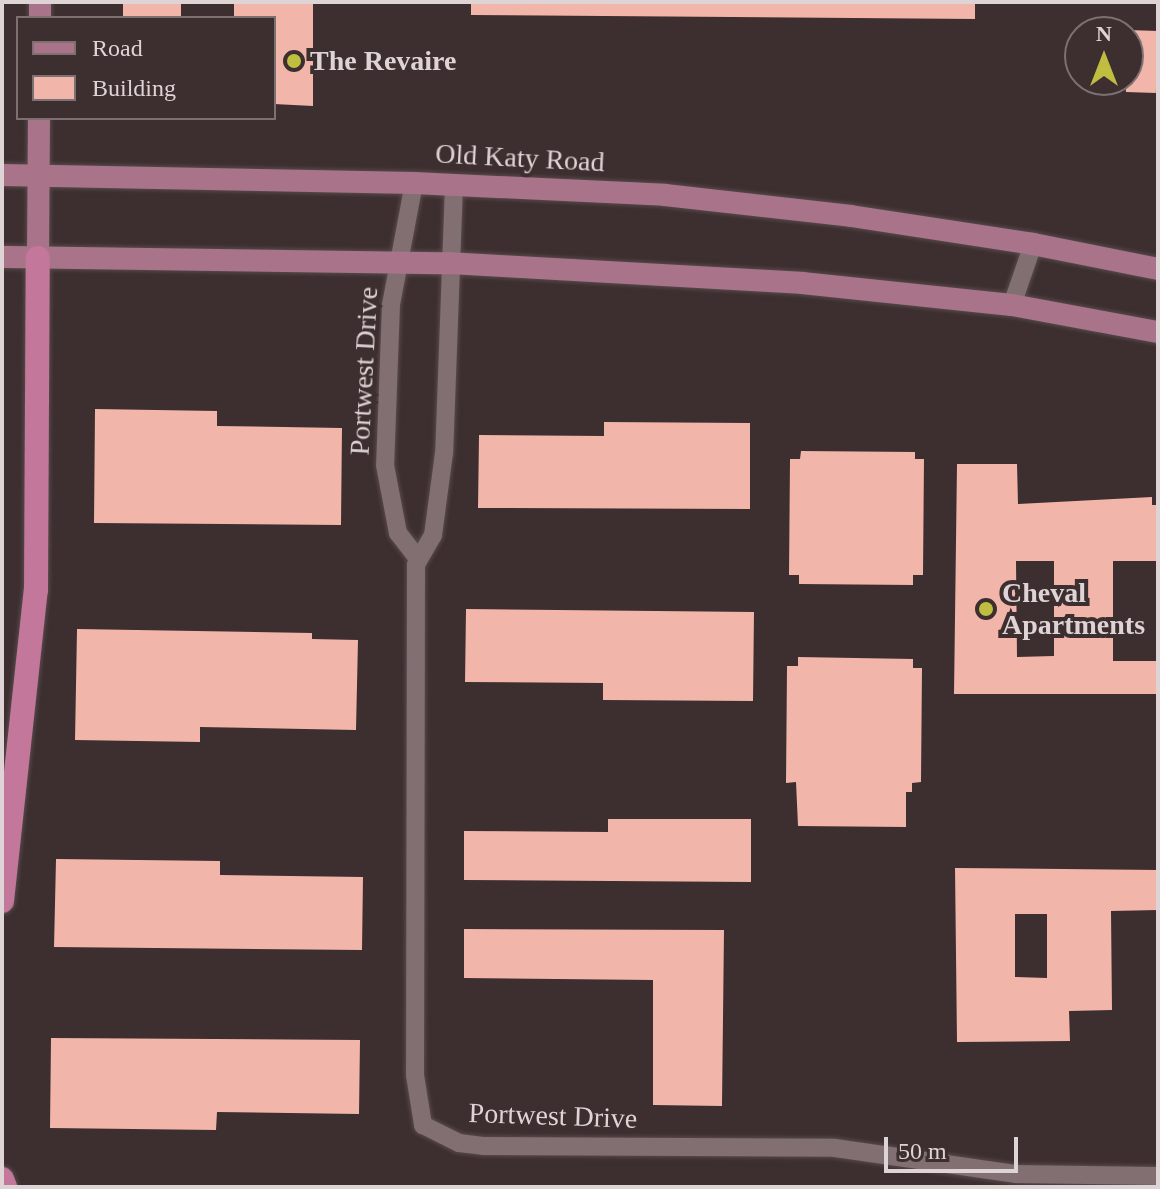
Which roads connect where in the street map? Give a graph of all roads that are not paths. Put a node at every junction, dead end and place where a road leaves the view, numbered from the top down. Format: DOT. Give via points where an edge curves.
graph roads {
  1 [pos="39,120"];
  2 [pos="2,175"];
  3 [pos="38,176"];
  4 [pos="414,183"];
  5 [pos="454,185"];
  6 [pos="1033,244"];
  7 [pos="2,257"];
  8 [pos="38,258"];
  9 [pos="401,262"];
  10 [pos="448,263"];
  11 [pos="1158,269"];
  12 [pos="1012,305"];
  13 [pos="1158,332"];
  14 [pos="416,556"];
  15 [pos="2,901"];
  16 [pos="1158,1176"];
  17 [pos="2,1179"];
  18 [pos="5,1187"];
  1 -- 3 [label="main road"];
  2 -- 3 [label="main road, Old Katy Road"];
  3 -- 4 [label="main road, Old Katy Road"];
  3 -- 8 [label="main road"];
  4 -- 5 [label="main road, Old Katy Road"];
  4 -- 9 [label="street, Portwest Drive"];
  5 -- 6 [label="main road, Old Katy Road" via="665,195"];
  5 -- 10 [label="street, Portwest Drive"];
  6 -- 11 [label="main road, Old Katy Road"];
  6 -- 12 [label="street"];
  7 -- 8 [label="main road"];
  8 -- 9 [label="main road"];
  8 -- 15 [label="highway" via="36,590"];
  9 -- 10 [label="main road"];
  9 -- 14 [label="street, Portwest Drive" via="391,305 385,465 398,533"];
  10 -- 12 [label="main road" via="802,283"];
  10 -- 14 [label="street, Portwest Drive" via="444,453 433,535"];
  12 -- 13 [label="main road"];
  14 -- 16 [label="street, Portwest Drive" via="415,1075 423,1125 459,1143 483,1146 835,1148 1015,1174"];
  17 -- 18 [label="highway"];
}
